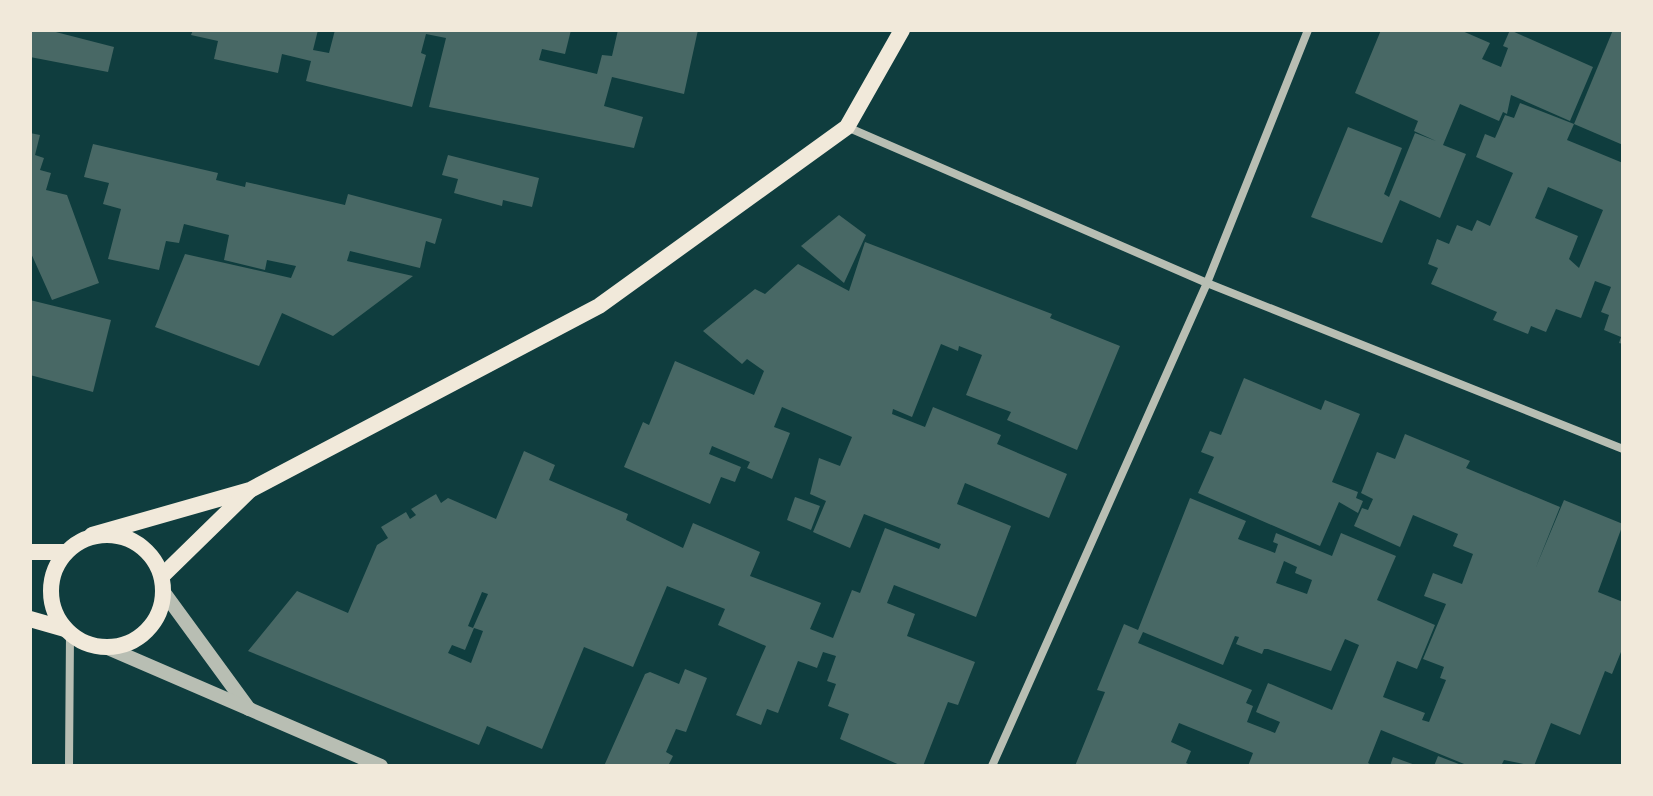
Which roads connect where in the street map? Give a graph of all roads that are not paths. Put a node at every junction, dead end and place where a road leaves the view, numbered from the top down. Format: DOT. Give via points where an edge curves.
graph roads {
  1 [pos="902,30"];
  2 [pos="1308,30"];
  3 [pos="847,127"];
  4 [pos="1207,283"];
  5 [pos="1623,449"];
  6 [pos="250,490"];
  7 [pos="92,535"];
  8 [pos="30,552"];
  9 [pos="66,552"];
  10 [pos="163,575"];
  11 [pos="165,594"];
  12 [pos="30,619"];
  13 [pos="67,631"];
  14 [pos="108,648"];
  15 [pos="249,709"];
  16 [pos="69,766"];
  17 [pos="381,766"];
  18 [pos="992,766"];
  1 -- 3 [label="main road"];
  2 -- 4 [label="street"];
  3 -- 4 [label="street"];
  3 -- 6 [label="main road" via="599,306"];
  4 -- 5 [label="street"];
  4 -- 18 [label="street"];
  6 -- 7 [label="main road"];
  6 -- 10 [label="main road"];
  7 -- 9 [label="main road"];
  7 -- 10 [label="main road" via="121,536 135,543 148,551"];
  8 -- 9 [label="main road"];
  9 -- 13 [label="main road" via="52,576 51,604"];
  10 -- 11 [label="main road"];
  11 -- 14 [label="main road" via="155,621 135,641"];
  11 -- 15 [label="street"];
  12 -- 13 [label="main road"];
  13 -- 14 [label="main road"];
  13 -- 16 [label="street"];
  14 -- 15 [label="street"];
  15 -- 17 [label="street"];
}
